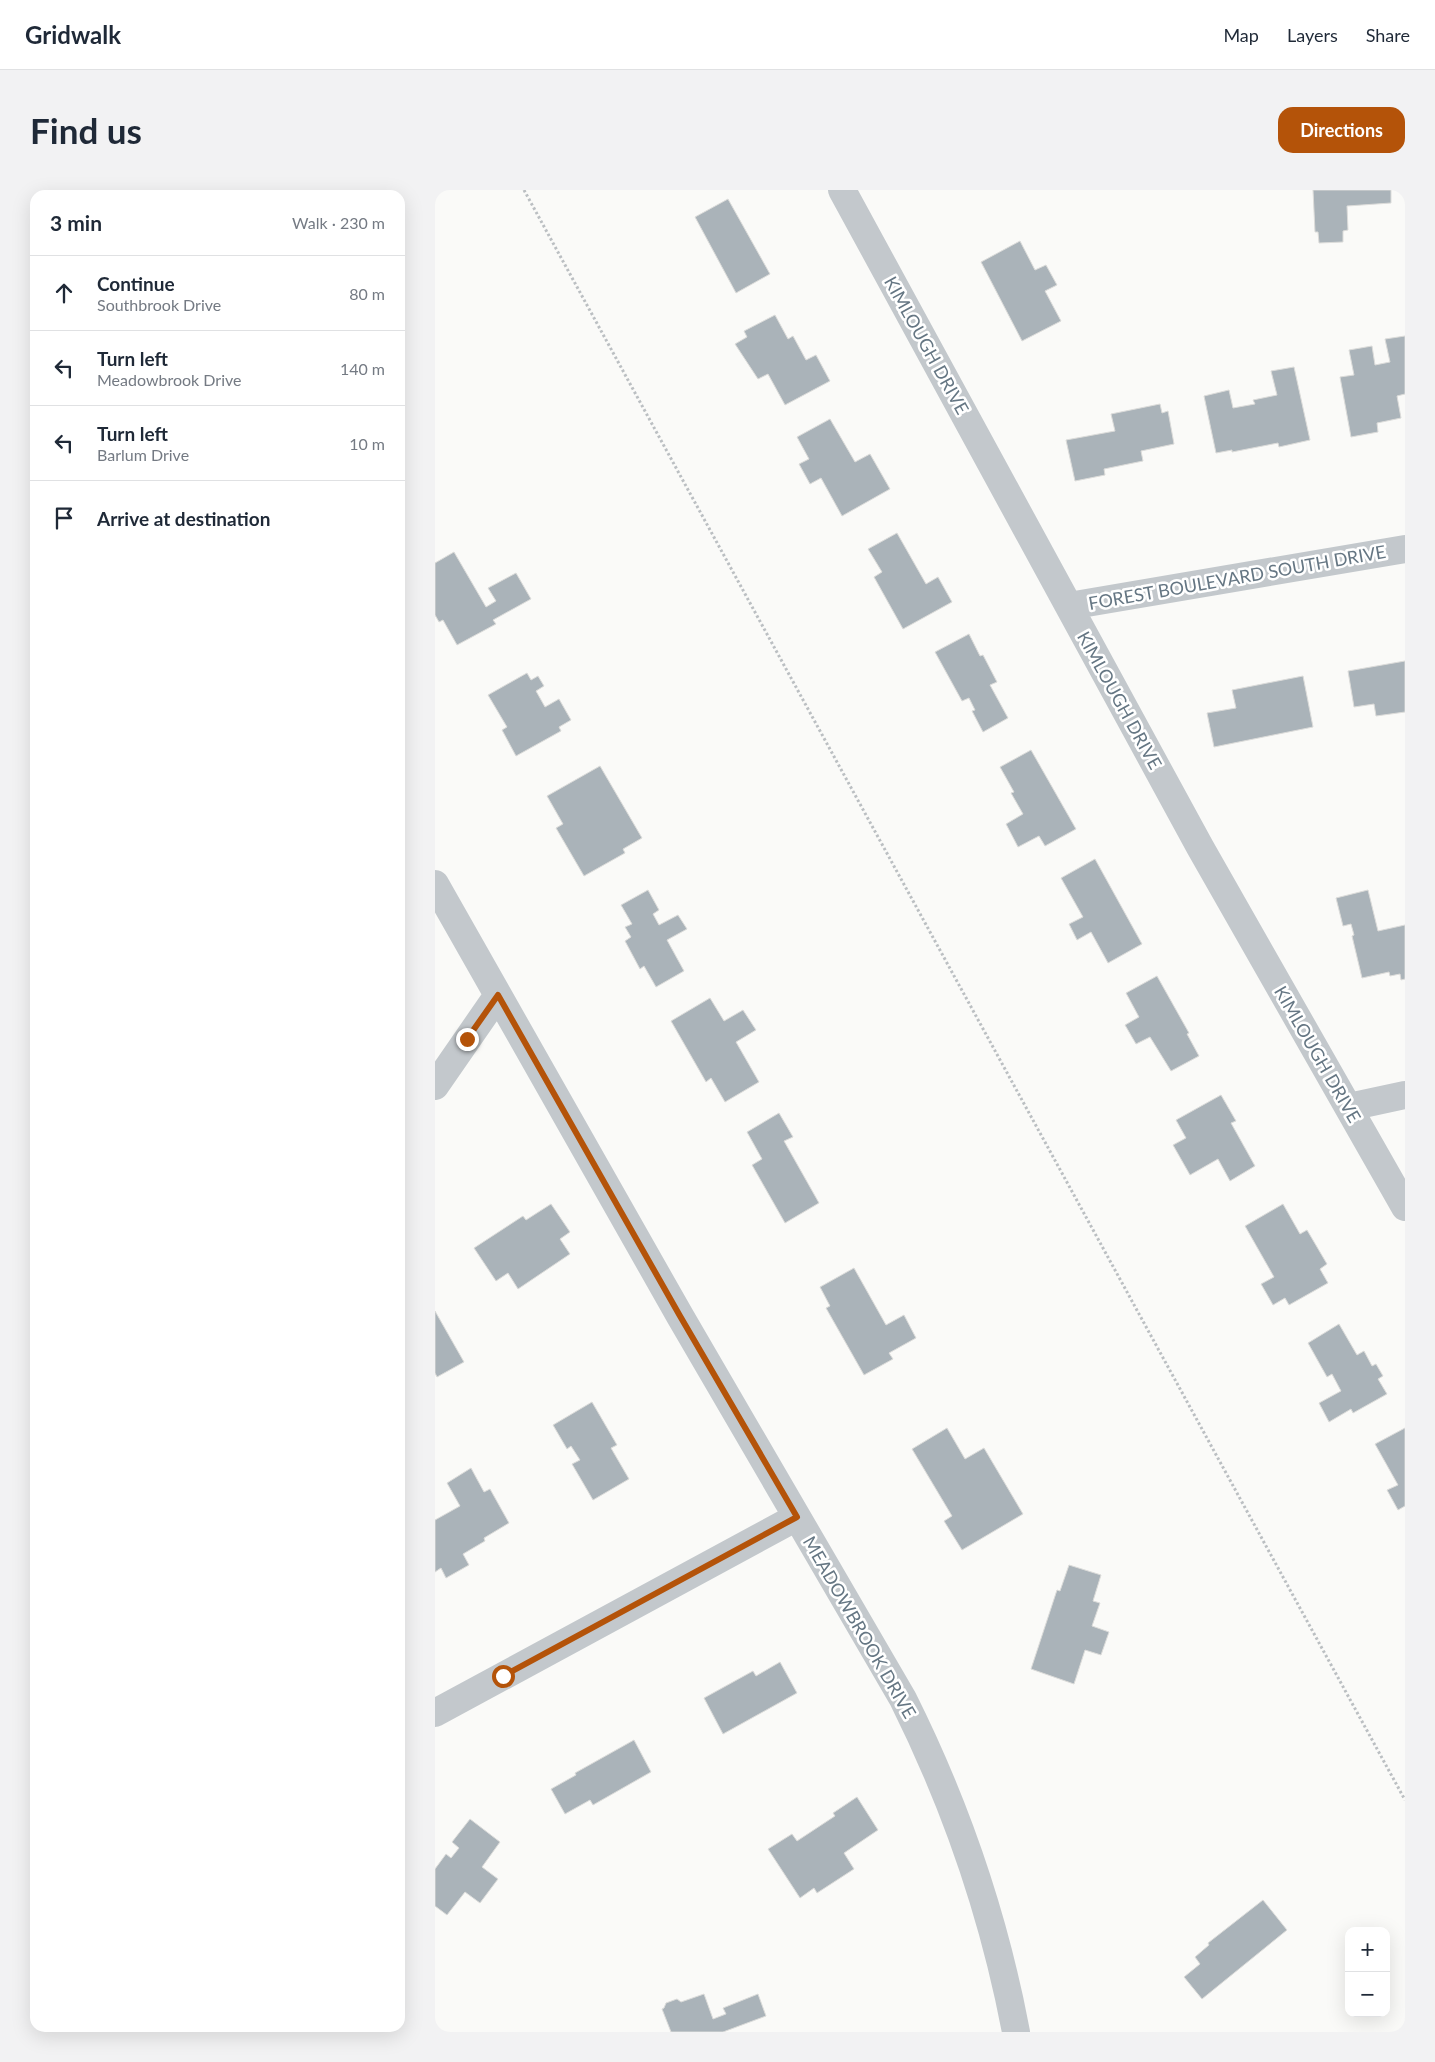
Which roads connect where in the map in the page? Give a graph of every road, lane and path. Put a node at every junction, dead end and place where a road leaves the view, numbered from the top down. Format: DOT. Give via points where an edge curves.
graph roads {
  1 [pos="524,190"];
  2 [pos="842,190"];
  3 [pos="1405,549"];
  4 [pos="1069,606"];
  5 [pos="435,884"];
  6 [pos="498,995"];
  7 [pos="435,1086"];
  8 [pos="1405,1095"];
  9 [pos="1349,1107"];
  10 [pos="1405,1207"];
  11 [pos="797,1517"];
  12 [pos="435,1713"];
  13 [pos="1405,1800"];
  14 [pos="1016,2032"];
  1 -- 13 [label="path"];
  2 -- 4 [label="street, KIMLOUGH DRIVE"];
  3 -- 4 [label="street, FOREST BOULEVARD SOUTH DRIVE"];
  4 -- 9 [label="street, KIMLOUGH DRIVE" via="1200,847"];
  5 -- 6 [label="street, MEADOWBROOK DRIVE"];
  6 -- 7 [label="street"];
  6 -- 11 [label="street, MEADOWBROOK DRIVE"];
  8 -- 9 [label="street"];
  9 -- 10 [label="street, KIMLOUGH DRIVE"];
  11 -- 12 [label="street"];
  11 -- 14 [label="street, MEADOWBROOK DRIVE" via="927,1746 962,1833 986,1905"];
}
